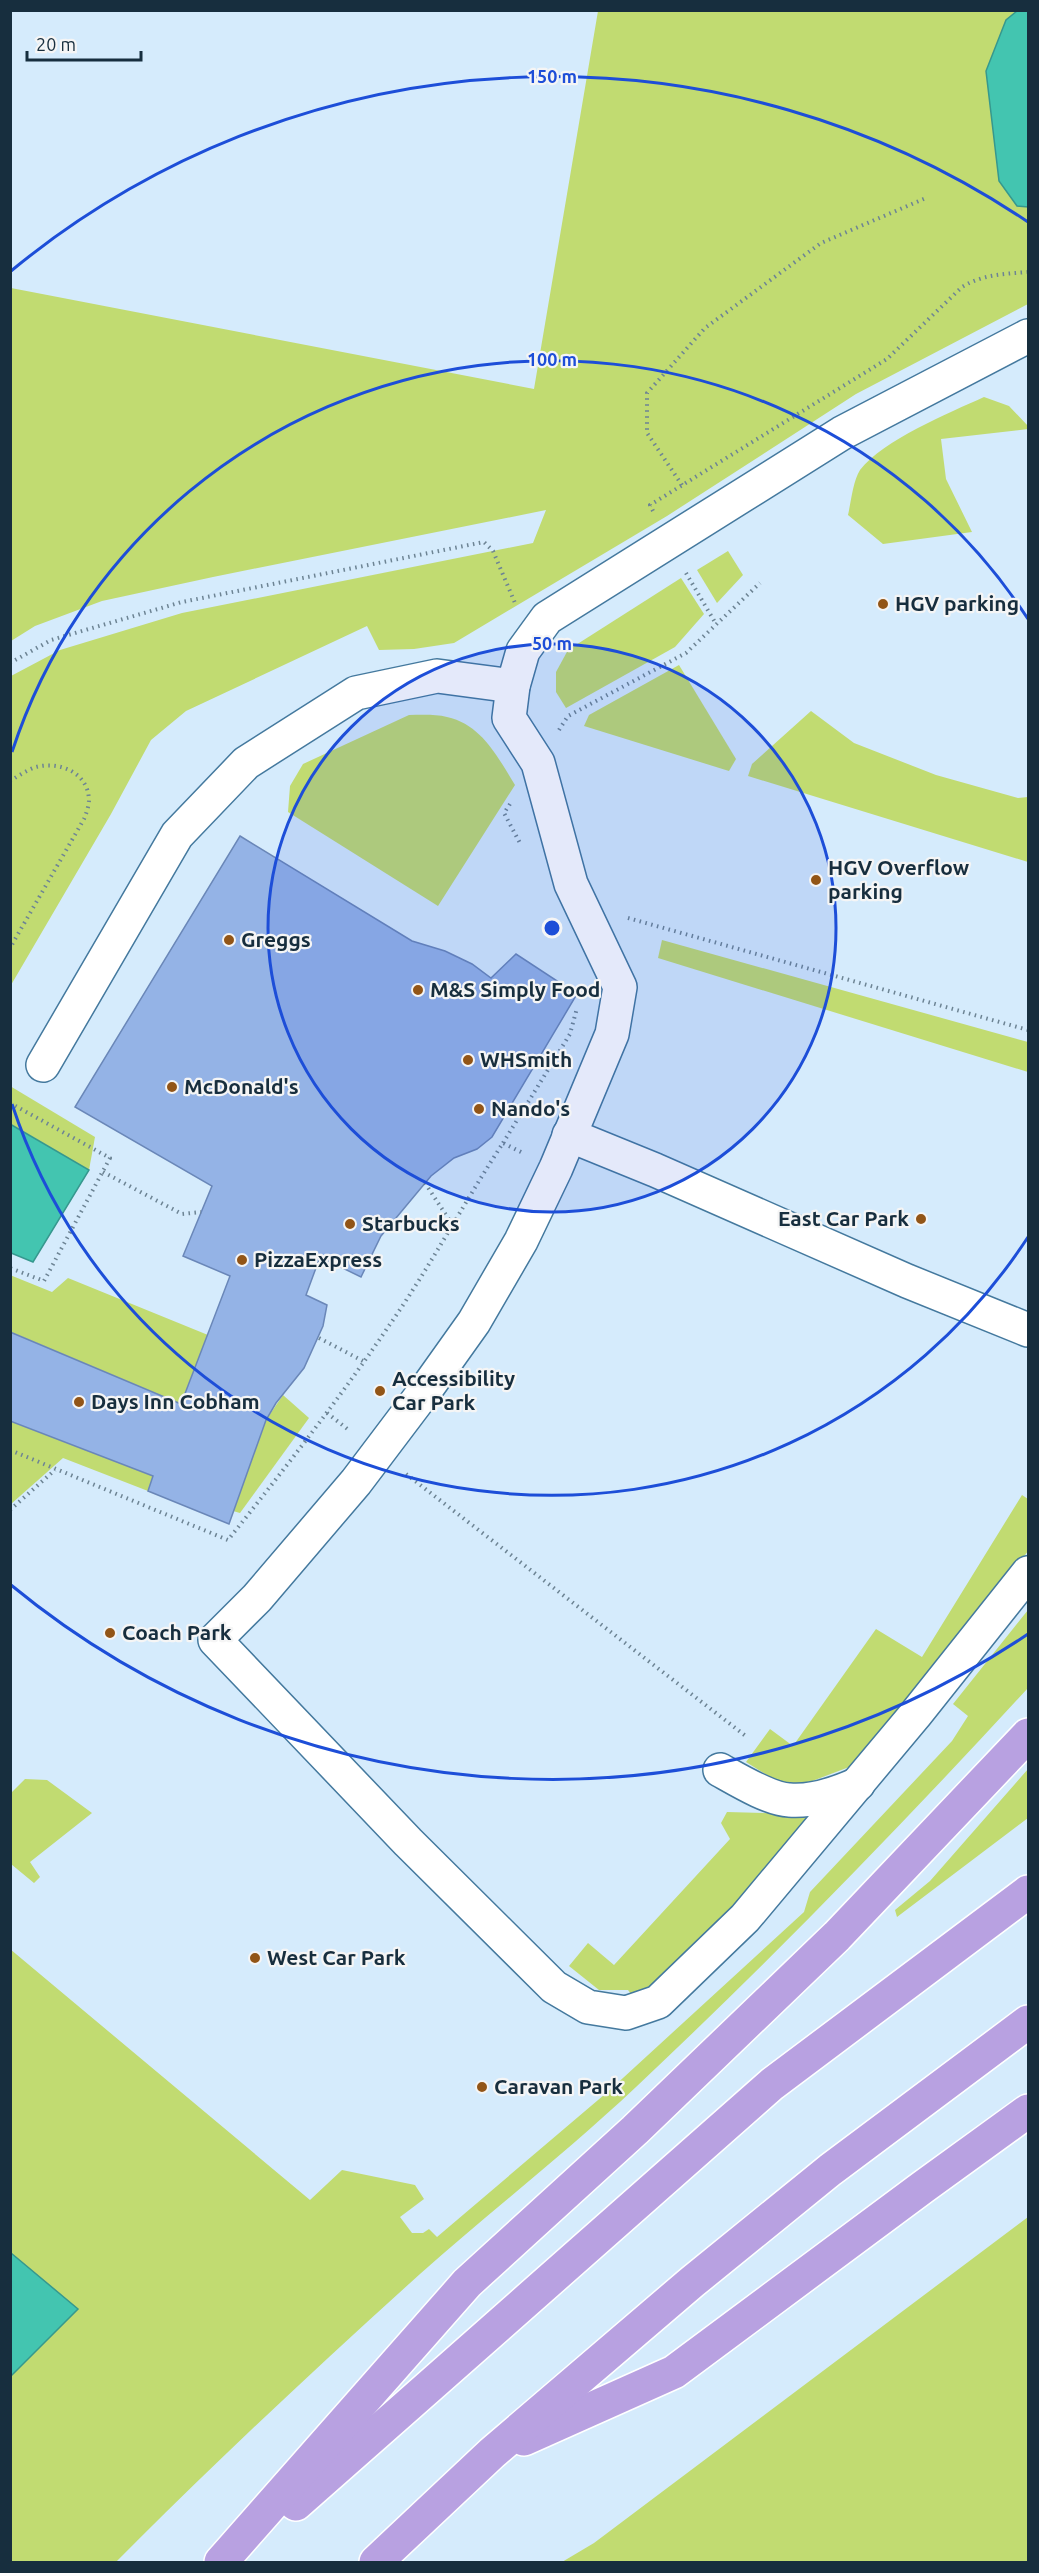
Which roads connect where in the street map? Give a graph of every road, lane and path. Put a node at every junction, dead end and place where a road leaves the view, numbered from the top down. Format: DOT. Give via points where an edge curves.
graph roads {
  1 [pos="926,198"];
  2 [pos="1029,272"];
  3 [pos="1029,336"];
  4 [pos="682,485"];
  5 [pos="668,542"];
  6 [pos="760,584"];
  7 [pos="716,624"];
  8 [pos="523,651"];
  9 [pos="10,663"];
  10 [pos="513,686"];
  11 [pos="538,763"];
  12 [pos="10,781"];
  13 [pos="525,854"];
  14 [pos="580,905"];
  15 [pos="10,948"];
  16 [pos="579,1001"];
  17 [pos="1029,1030"];
  18 [pos="43,1065"];
  19 [pos="10,1103"];
  20 [pos="569,1135"];
  21 [pos="503,1143"];
  22 [pos="103,1172"];
  23 [pos="425,1183"];
  24 [pos="201,1212"];
  25 [pos="452,1224"];
  26 [pos="10,1268"];
  27 [pos="1029,1330"];
  28 [pos="319,1338"];
  29 [pos="365,1362"];
  30 [pos="327,1413"];
  31 [pos="379,1452"];
  32 [pos="55,1470"];
  33 [pos="10,1510"];
  34 [pos="1029,1573"];
  35 [pos="1029,1735"];
  36 [pos="747,1737"];
  37 [pos="720,1770"];
  38 [pos="858,1784"];
  39 [pos="1029,1892"];
  40 [pos="1029,2022"];
  41 [pos="1029,2111"];
  42 [pos="492,2453"];
  43 [pos="221,2562"];
  44 [pos="229,2562"];
  45 [pos="376,2562"];
  1 -- 4 [label="path" via="821,243 705,328 647,393 647,433"];
  2 -- 4 [label="path" via="975,279 886,359"];
  3 -- 5 [label="lane" via="842,433"];
  4 -- 5 [label="path" via="650,506"];
  5 -- 7 [label="path"];
  5 -- 8 [label="lane" via="547,618"];
  6 -- 7 [label="path"];
  7 -- 11 [label="path" via="686,652 568,716"];
  8 -- 9 [label="path" via="515,603 494,551 484,542 182,602 51,640"];
  8 -- 10 [label="lane"];
  10 -- 11 [label="lane" via="509,718"];
  10 -- 18 [label="lane" via="437,676 356,693 246,763 177,835"];
  11 -- 13 [label="path" via="504,813"];
  11 -- 14 [label="lane"];
  12 -- 15 [label="path" via="34,768 51,765 71,769 83,783 89,800 84,819"];
  14 -- 17 [label="path"];
  14 -- 20 [label="lane" via="620,987 612,1034"];
  16 -- 21 [label="path" via="570,1034"];
  19 -- 22 [label="path" via="110,1158"];
  20 -- 27 [label="lane"];
  20 -- 31 [label="lane" via="521,1241 474,1322"];
  22 -- 24 [label="path" via="182,1214"];
  22 -- 26 [label="path" via="44,1281"];
  23 -- 25 [label="path"];
  28 -- 29 [label="path"];
  30 -- 31 [label="path"];
  31 -- 36 [label="path"];
  31 -- 38 [label="lane" via="306,1543 215,1640 554,1987 588,2007 609,2012 626,2013 658,2002 745,1918"];
  32 -- 33 [label="path"];
  34 -- 38 [label="lane"];
  35 -- 43 [label="highway" via="837,1936 635,2130 467,2283"];
  37 -- 38 [label="lane" via="749,1787 789,1800 832,1795"];
  39 -- 44 [label="highway" via="772,2084"];
  40 -- 42 [label="highway" via="830,2170"];
  41 -- 42 [label="highway" via="674,2372"];
  42 -- 45 [label="highway"];
}
